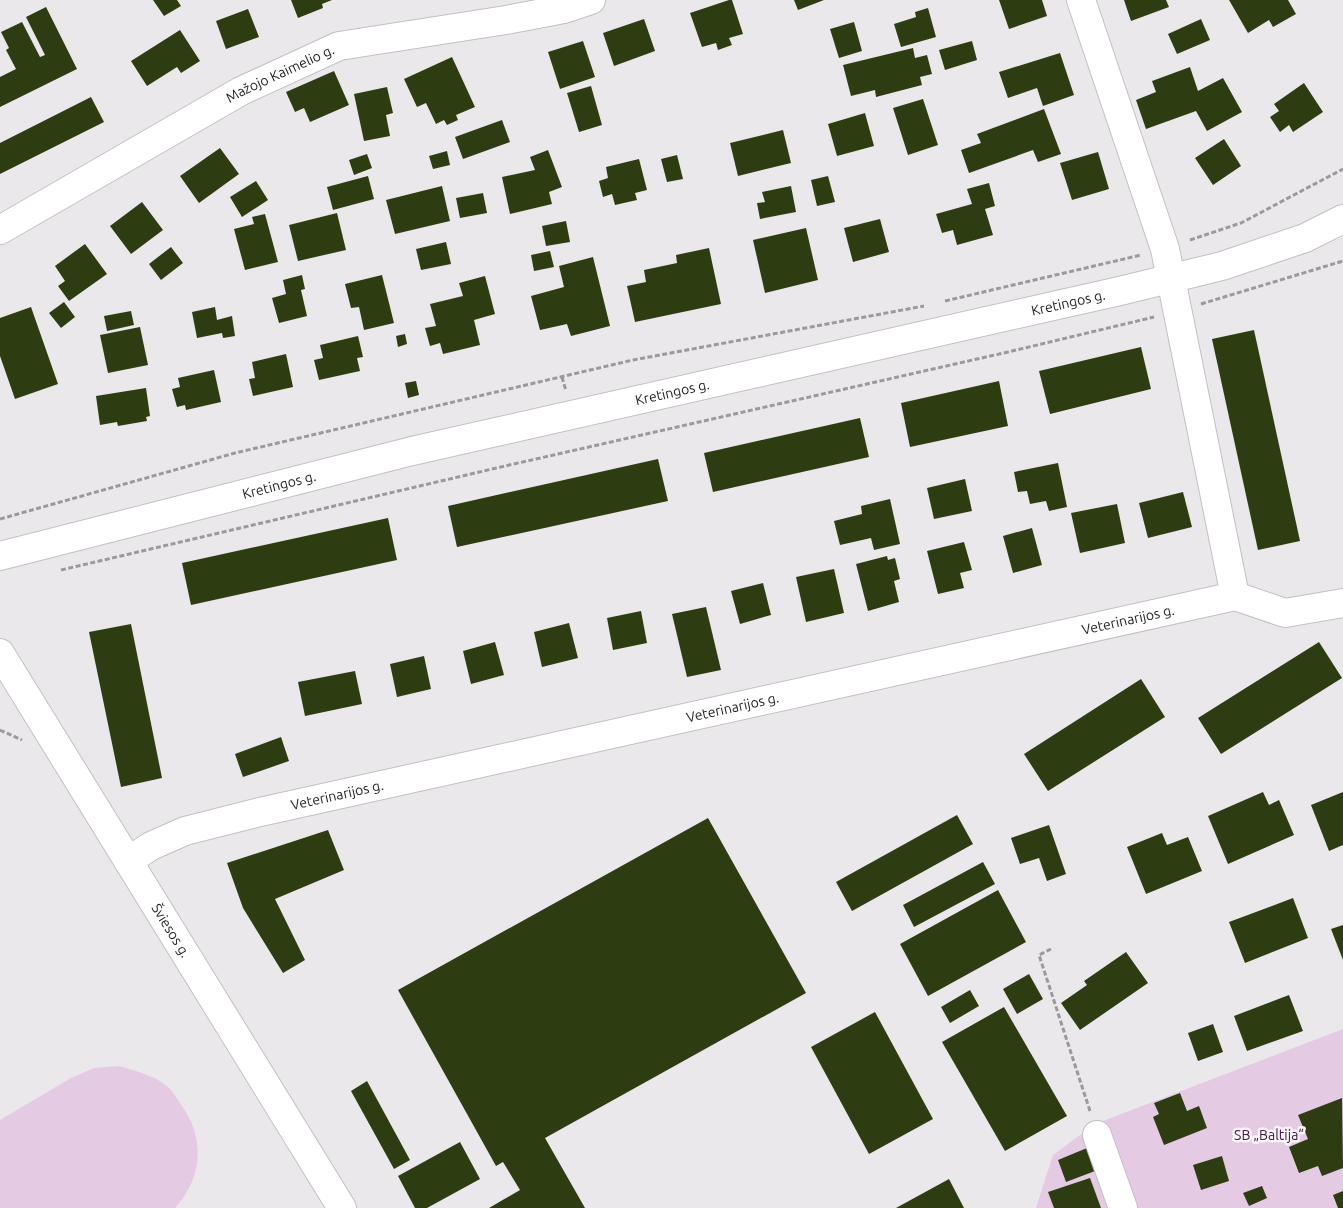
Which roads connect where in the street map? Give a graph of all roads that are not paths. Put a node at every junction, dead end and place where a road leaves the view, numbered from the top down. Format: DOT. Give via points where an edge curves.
graph roads {
  1 [pos="592,0"];
  2 [pos="1081,0"];
  3 [pos="1343,219"];
  4 [pos="0,230"];
  5 [pos="1170,278"];
  6 [pos="0,556"];
  7 [pos="1235,596"];
  8 [pos="1343,603"];
  9 [pos="0,654"];
  10 [pos="128,861"];
  11 [pos="1097,1135"];
  12 [pos="342,1208"];
  13 [pos="1123,1208"];
  1 -- 4 [label="street, Mažojo Kaimelio g." via="506,20 339,46 241,91"];
  2 -- 5 [label="street" via="1165,249"];
  3 -- 5 [label="street, Kretingos g." via="1305,238 1222,266"];
  5 -- 6 [label="street, Kretingos g." via="412,451"];
  5 -- 7 [label="street"];
  7 -- 8 [label="street" via="1285,613"];
  7 -- 10 [label="street, Veterinarijos g." via="260,812 185,831"];
  9 -- 10 [label="street, Šviesos g."];
  10 -- 12 [label="street, Šviesos g."];
  11 -- 13 [label="street"];
}
